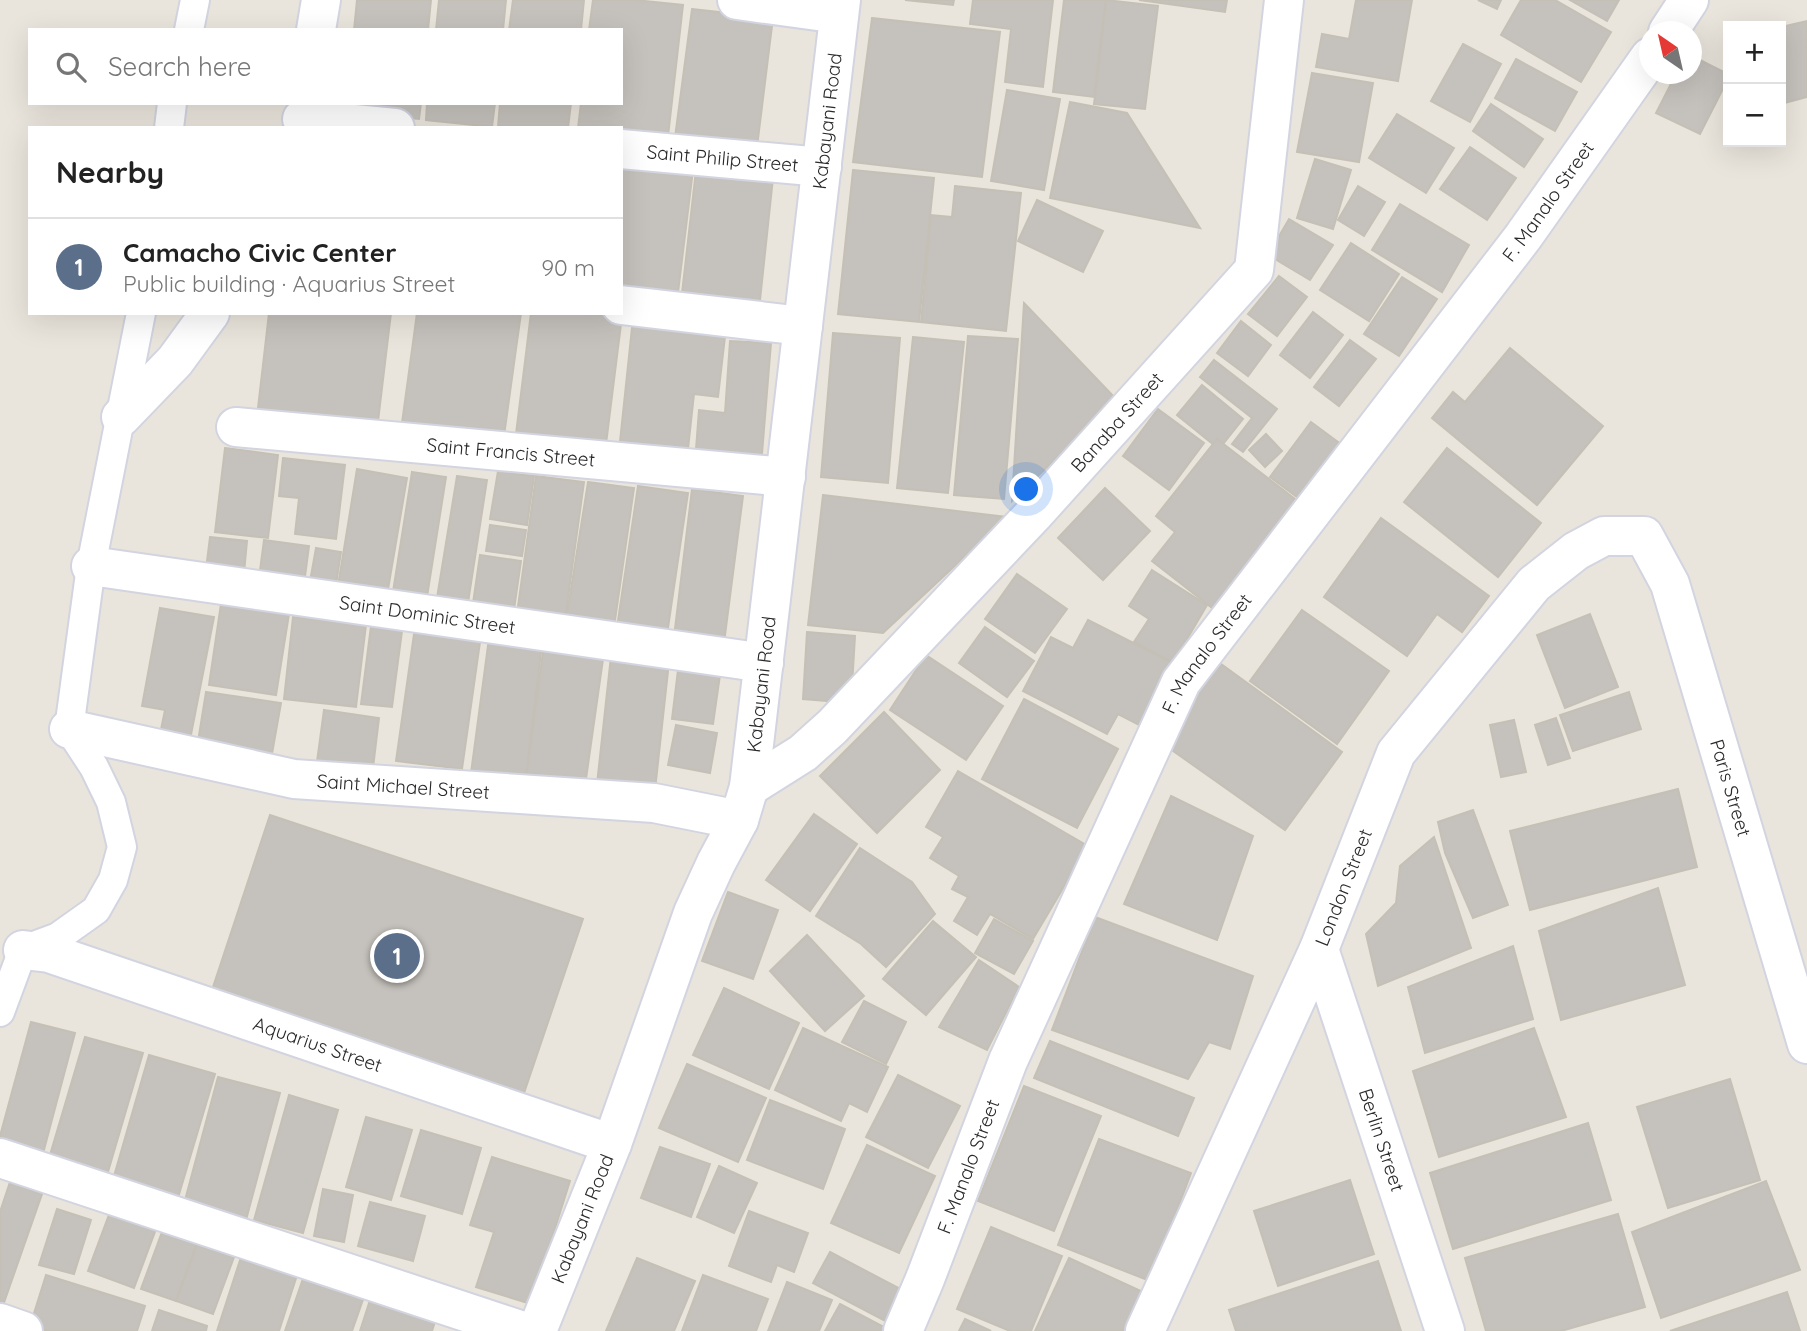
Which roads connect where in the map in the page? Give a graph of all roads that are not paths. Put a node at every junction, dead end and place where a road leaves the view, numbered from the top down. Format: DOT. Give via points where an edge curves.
graph roads {
  1 [pos="195,0"];
  2 [pos="321,0"];
  3 [pos="737,0"];
  4 [pos="1284,0"];
  5 [pos="1689,0"];
  6 [pos="840,7"];
  7 [pos="1675,21"];
  8 [pos="189,28"];
  9 [pos="316,28"];
  10 [pos="1639,73"];
  11 [pos="173,105"];
  12 [pos="302,117"];
  13 [pos="169,126"];
  14 [pos="379,126"];
  15 [pos="623,149"];
  16 [pos="822,167"];
  17 [pos="623,305"];
  18 [pos="141,315"];
  19 [pos="209,315"];
  20 [pos="803,326"];
  21 [pos="121,417"];
  22 [pos="236,427"];
  23 [pos="786,477"];
  24 [pos="1644,536"];
  25 [pos="91,566"];
  26 [pos="764,663"];
  27 [pos="69,729"];
  28 [pos="744,803"];
  29 [pos="1319,949"];
  30 [pos="23,950"];
  31 [pos="0,1012"];
  32 [pos="1807,1044"];
  33 [pos="612,1144"];
  34 [pos="0,1158"];
  35 [pos="0,1324"];
  36 [pos="23,1331"];
  37 [pos="523,1331"];
  38 [pos="537,1331"];
  39 [pos="903,1331"];
  40 [pos="1145,1331"];
  41 [pos="1445,1331"];
  1 -- 8 [label="lane"];
  2 -- 9 [label="street"];
  3 -- 6 [label="street"];
  4 -- 28 [label="street, Banaba Street" via="1254,270 1034,514 832,727"];
  5 -- 7 [label="street"];
  6 -- 16 [label="street, Kabayani Road"];
  10 -- 39 [label="street, F. Manalo Street" via="1523,237 1181,682 1008,1061"];
  11 -- 13 [label="lane"];
  12 -- 14 [label="street"];
  15 -- 16 [label="street, Saint Philip Street"];
  16 -- 20 [label="street, Kabayani Road"];
  17 -- 20 [label="street"];
  18 -- 21 [label="lane"];
  19 -- 21 [label="street" via="175,361"];
  20 -- 23 [label="street, Kabayani Road"];
  21 -- 25 [label="lane"];
  22 -- 23 [label="street, Saint Francis Street"];
  23 -- 26 [label="street, Kabayani Road"];
  24 -- 29 [label="street, London Street" via="1604,536 1534,584 1396,753"];
  24 -- 32 [label="street, Paris Street" via="1670,584"];
  25 -- 26 [label="street, Saint Dominic Street"];
  25 -- 27 [label="lane"];
  26 -- 28 [label="street, Kabayani Road"];
  27 -- 28 [label="street, Saint Michael Street" via="294,779 654,803"];
  27 -- 30 [label="lane" via="111,802 122,847 113,880 96,910 58,937"];
  28 -- 33 [label="street, Kabayani Road" via="693,913"];
  29 -- 40 [label="street, London Street"];
  29 -- 41 [label="street, Berlin Street"];
  30 -- 31 [label="lane"];
  30 -- 33 [label="street, Aquarius Street" via="49,953"];
  33 -- 38 [label="street, Kabayani Road"];
  34 -- 37 [label="street"];
  35 -- 36 [label="street"];
}
